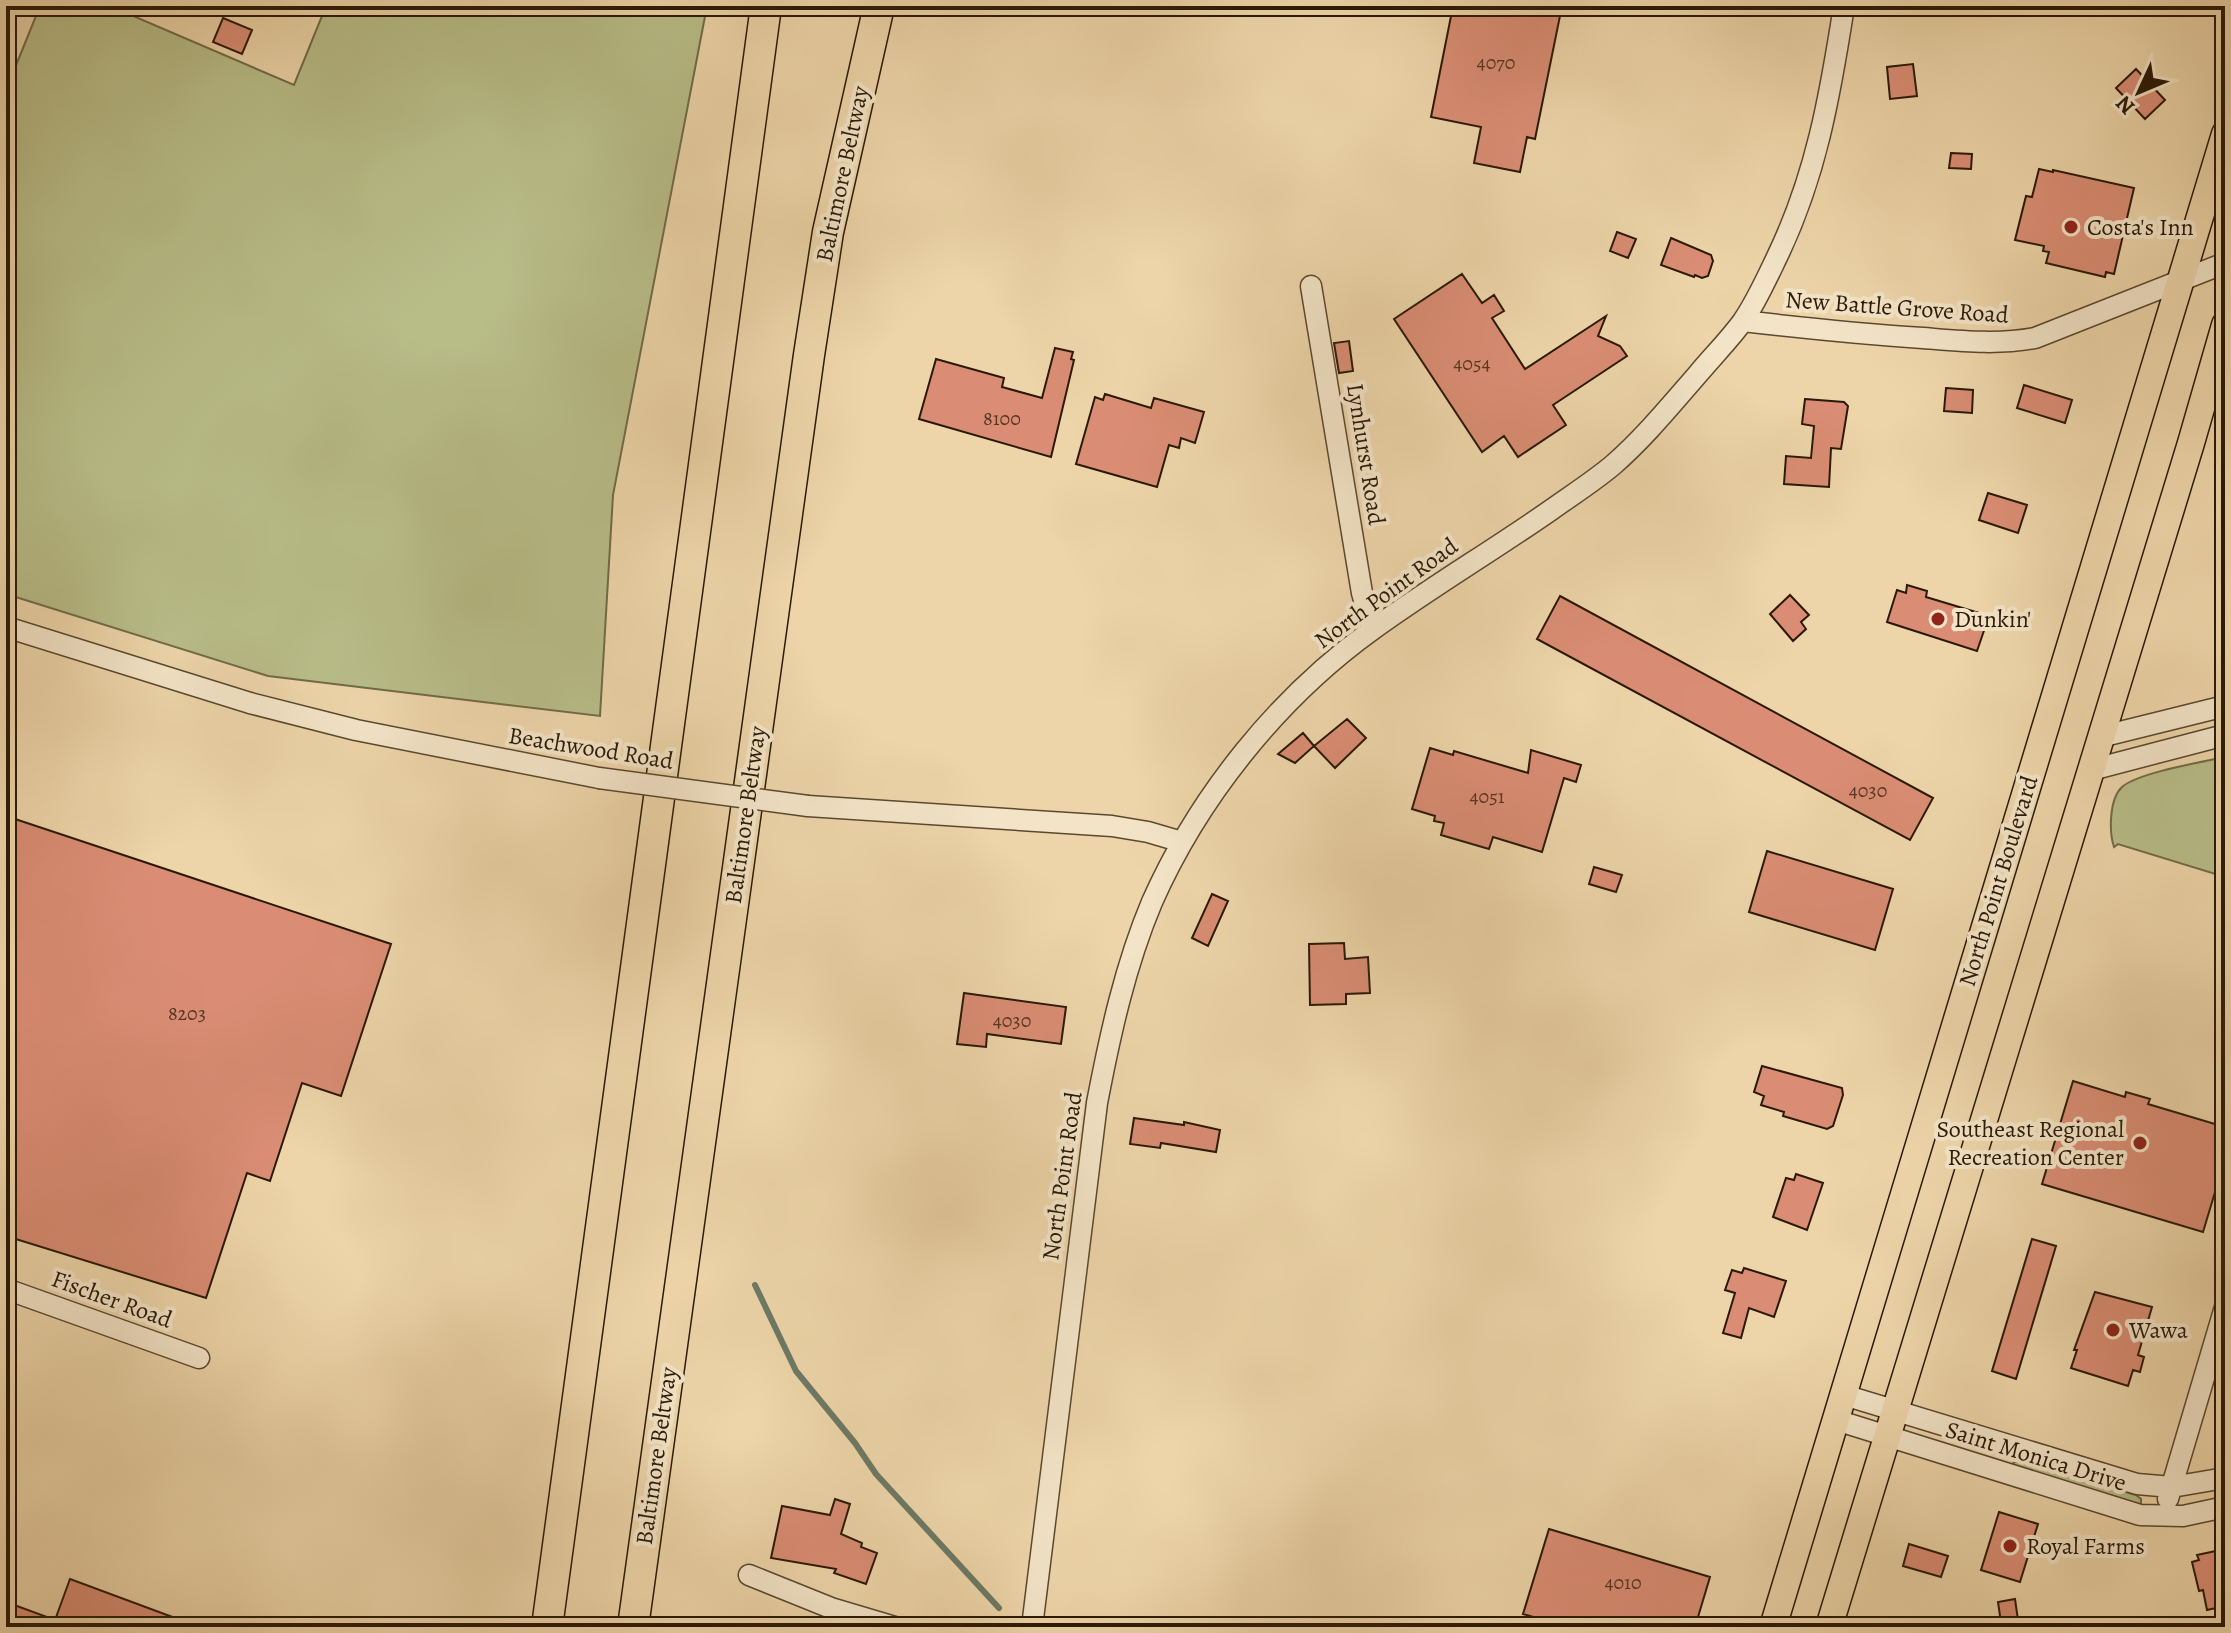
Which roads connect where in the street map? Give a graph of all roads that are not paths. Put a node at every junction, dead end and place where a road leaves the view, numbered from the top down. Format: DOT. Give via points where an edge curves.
graph roads {
  1 [pos="766,6"];
  2 [pos="879,6"];
  3 [pos="1844,6"];
  4 [pos="2225,134"];
  5 [pos="2225,263"];
  6 [pos="2181,280"];
  7 [pos="1311,286"];
  8 [pos="1743,321"];
  9 [pos="2225,325"];
  10 [pos="6,627"];
  11 [pos="1372,630"];
  12 [pos="2225,706"];
  13 [pos="2225,735"];
  14 [pos="2100,737"];
  15 [pos="2091,770"];
  16 [pos="1182,842"];
  17 [pos="6,1289"];
  18 [pos="2225,1307"];
  19 [pos="199,1358"];
  20 [pos="1844,1395"];
  21 [pos="1895,1411"];
  22 [pos="1836,1420"];
  23 [pos="1887,1437"];
  24 [pos="2225,1478"];
  25 [pos="2172,1487"];
  26 [pos="2225,1507"];
  27 [pos="2163,1516"];
  28 [pos="749,1575"];
  29 [pos="547,1627"];
  30 [pos="633,1627"];
  31 [pos="895,1627"];
  32 [pos="1032,1627"];
  33 [pos="1773,1627"];
  34 [pos="1829,1627"];
  1 -- 29 [label="highway"];
  2 -- 30 [label="highway, Baltimore Beltway" via="831,217 809,355"];
  3 -- 8 [label="street, North Point Road" via="1811,172 1783,244"];
  4 -- 6 [label="main road, North Point Boulevard"];
  5 -- 6 [label="street, New Battle Grove Road"];
  6 -- 8 [label="street, New Battle Grove Road" via="2035,338 1999,343"];
  6 -- 20 [label="main road, North Point Boulevard"];
  7 -- 11 [label="street, Lynhurst Road"];
  8 -- 11 [label="street, North Point Road" via="1612,465"];
  9 -- 14 [label="main road"];
  10 -- 16 [label="street, Beachwood Road, bridge" via="250,703 356,730 599,778 808,806 1112,826"];
  11 -- 16 [label="street, North Point Road" via="1312,680 1256,738"];
  12 -- 14 [label="street"];
  13 -- 15 [label="street"];
  14 -- 15 [label="main road"];
  15 -- 21 [label="main road"];
  16 -- 32 [label="street, North Point Road" via="1133,953 1099,1093"];
  17 -- 19 [label="street, Fischer Road"];
  18 -- 25 [label="street"];
  20 -- 21 [label="street, Saint Monica Drive"];
  20 -- 22 [label="main road, North Point Boulevard"];
  21 -- 23 [label="main road"];
  21 -- 25 [label="street, Saint Monica Drive" via="2137,1484"];
  22 -- 23 [label="street, Saint Monica Drive"];
  22 -- 33 [label="main road, North Point Boulevard"];
  23 -- 27 [label="street, Saint Monica Drive" via="2140,1515"];
  23 -- 34 [label="main road"];
  24 -- 25 [label="street, Saint Monica Drive"];
  25 -- 27 [label="street"];
  26 -- 27 [label="street, Saint Monica Drive"];
  28 -- 31 [label="street"];
}
